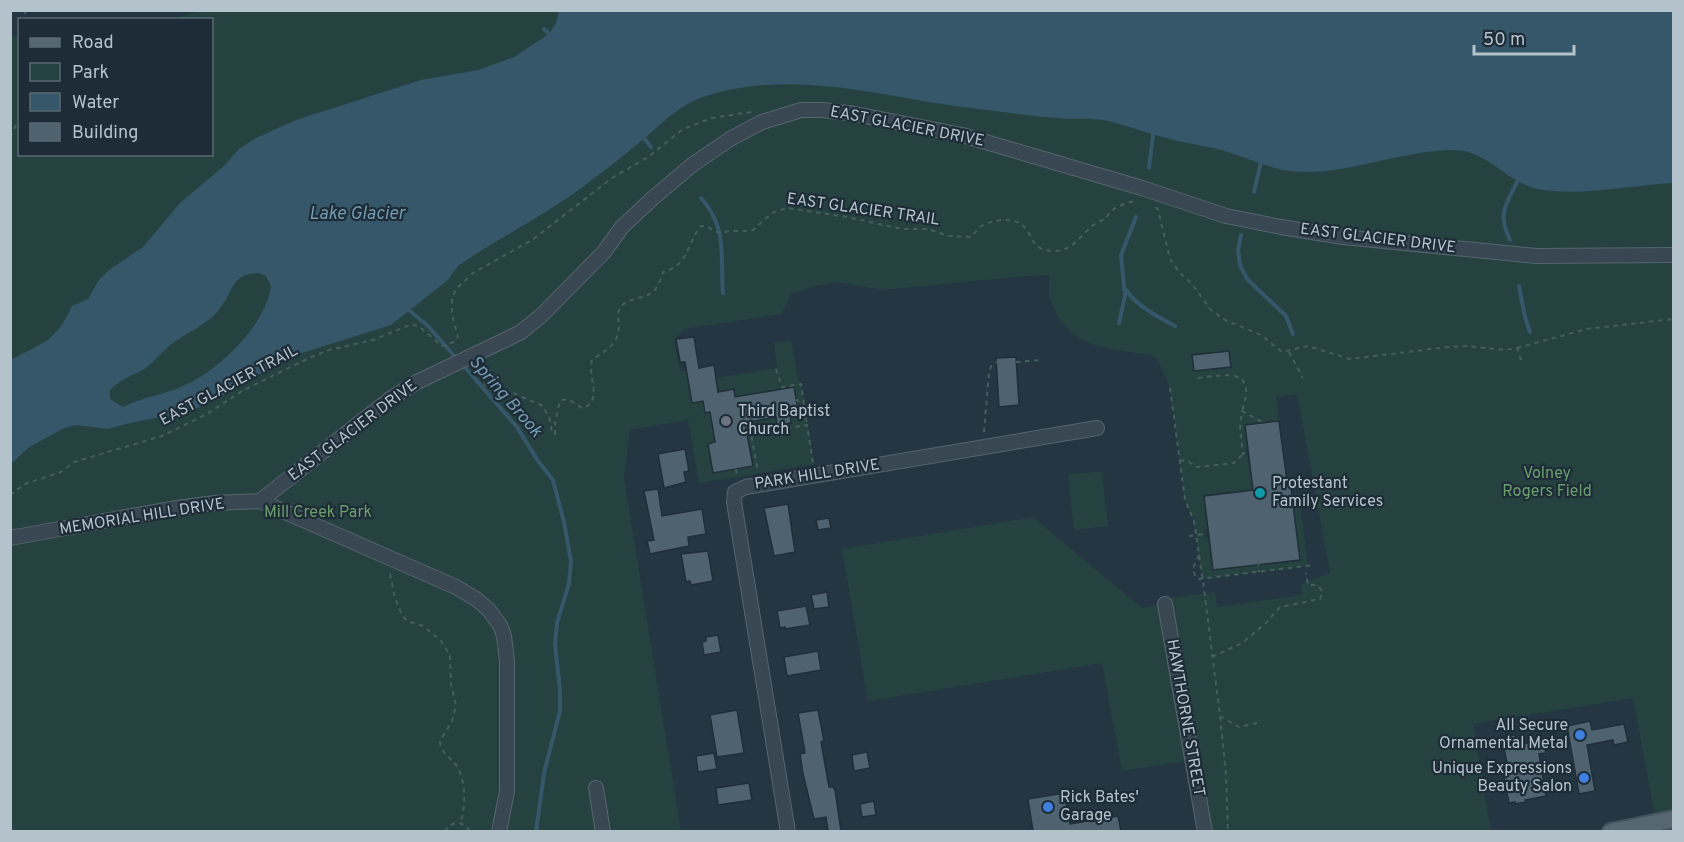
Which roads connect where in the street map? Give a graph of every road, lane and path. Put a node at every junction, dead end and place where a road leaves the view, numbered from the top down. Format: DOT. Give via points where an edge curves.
graph roads {
  1 [pos="774,117"];
  2 [pos="18,121"];
  3 [pos="10,137"];
  4 [pos="1144,200"];
  5 [pos="1152,203"];
  6 [pos="1674,255"];
  7 [pos="1674,319"];
  8 [pos="455,341"];
  9 [pos="460,347"];
  10 [pos="1517,348"];
  11 [pos="1289,352"];
  12 [pos="1041,360"];
  13 [pos="1521,360"];
  14 [pos="474,362"];
  15 [pos="997,362"];
  16 [pos="1016,362"];
  17 [pos="479,366"];
  18 [pos="776,369"];
  19 [pos="1198,378"];
  20 [pos="1303,378"];
  21 [pos="1170,388"];
  22 [pos="500,398"];
  23 [pos="796,400"];
  24 [pos="1242,411"];
  25 [pos="743,415"];
  26 [pos="1264,423"];
  27 [pos="784,424"];
  28 [pos="807,425"];
  29 [pos="802,426"];
  30 [pos="1097,428"];
  31 [pos="784,429"];
  32 [pos="984,432"];
  33 [pos="751,434"];
  34 [pos="1180,461"];
  35 [pos="814,464"];
  36 [pos="736,469"];
  37 [pos="758,473"];
  38 [pos="737,477"];
  39 [pos="10,495"];
  40 [pos="260,501"];
  41 [pos="1204,534"];
  42 [pos="1196,535"];
  43 [pos="1189,536"];
  44 [pos="10,538"];
  45 [pos="1199,555"];
  46 [pos="1258,561"];
  47 [pos="1314,565"];
  48 [pos="1235,567"];
  49 [pos="390,570"];
  50 [pos="1259,572"];
  51 [pos="1306,573"];
  52 [pos="1236,575"];
  53 [pos="1202,579"];
  54 [pos="1165,604"];
  55 [pos="1212,657"];
  56 [pos="1220,716"];
  57 [pos="1257,723"];
  58 [pos="596,788"];
  59 [pos="1674,819"];
  60 [pos="461,823"];
  61 [pos="445,831"];
  62 [pos="470,831"];
  63 [pos="499,831"];
  64 [pos="603,831"];
  65 [pos="788,831"];
  66 [pos="1205,831"];
  67 [pos="1228,831"];
  68 [pos="1611,831"];
  1 -- 6 [label="street, EAST GLACIER DRIVE" via="801,110 823,110 930,128 1014,149 1226,216 1343,237 1536,256"];
  1 -- 8 [label="path" via="744,112 694,123 612,178 532,240 473,273 456,289 452,299 458,337"];
  1 -- 40 [label="street, EAST GLACIER DRIVE, bridge" via="730,139 668,184 521,332 390,399"];
  2 -- 3 [label="path"];
  4 -- 17 [label="path, EAST GLACIER TRAIL" via="1112,210 1071,246 1054,251 1038,247 1020,224 998,220 980,227 970,237 787,208 772,213 753,230 722,234 701,226 687,252 679,263 663,273 655,290 620,307 616,341 592,360 591,402 582,408 570,400 560,401 555,434 543,406 504,389 488,368"];
  5 -- 11 [label="path" via="1158,210 1170,260 1211,310 1261,335 1282,352"];
  7 -- 10 [label="path" via="1587,329"];
  8 -- 9 [label="path"];
  8 -- 39 [label="path, EAST GLACIER TRAIL" via="444,346 438,344 412,324 373,340 329,350 173,431 74,462"];
  10 -- 11 [label="path" via="1448,347 1350,359 1308,346"];
  10 -- 13 [label="path"];
  11 -- 20 [label="path"];
  12 -- 16 [label="path"];
  14 -- 17 [label="path, EAST GLACIER TRAIL"];
  15 -- 32 [label="path" via="989,373"];
  17 -- 22 [label="path" via="484,384"];
  18 -- 28 [label="path" via="782,388 801,384"];
  19 -- 24 [label="path" via="1239,376 1247,397"];
  21 -- 34 [label="path"];
  23 -- 29 [label="path"];
  24 -- 26 [label="path"];
  24 -- 34 [label="path" via="1244,454 1234,463 1197,467"];
  25 -- 33 [label="path" via="747,435"];
  27 -- 31 [label="path"];
  28 -- 29 [label="path"];
  28 -- 35 [label="path"];
  29 -- 31 [label="path"];
  30 -- 65 [label="street, PARK HILL DRIVE" via="746,487 735,492"];
  31 -- 33 [label="path"];
  33 -- 37 [label="path"];
  34 -- 42 [label="path" via="1185,500"];
  36 -- 38 [label="path"];
  40 -- 44 [label="street, MEMORIAL HILL DRIVE" via="176,508"];
  40 -- 63 [label="street, MEMORIAL HILL DRIVE" via="456,587 489,610 501,627 507,661 507,791"];
  41 -- 42 [label="path"];
  42 -- 43 [label="path"];
  42 -- 45 [label="path"];
  45 -- 53 [label="path"];
  45 -- 53 [label="path" via="1194,573"];
  46 -- 50 [label="path"];
  47 -- 50 [label="path"];
  48 -- 52 [label="path"];
  49 -- 60 [label="path" via="402,615 441,641 450,656 456,705 440,745 457,768 463,786"];
  50 -- 52 [label="path"];
  51 -- 55 [label="path" via="1308,585 1321,589 1320,599 1280,607 1242,643"];
  52 -- 53 [label="path"];
  53 -- 55 [label="path"];
  54 -- 66 [label="street, HAWTHORNE STREET"];
  55 -- 56 [label="path"];
  56 -- 57 [label="path" via="1239,727"];
  56 -- 67 [label="path"];
  58 -- 64 [label="street"];
  59 -- 68 [label="main road"];
  60 -- 61 [label="path"];
  60 -- 62 [label="path"];
}
